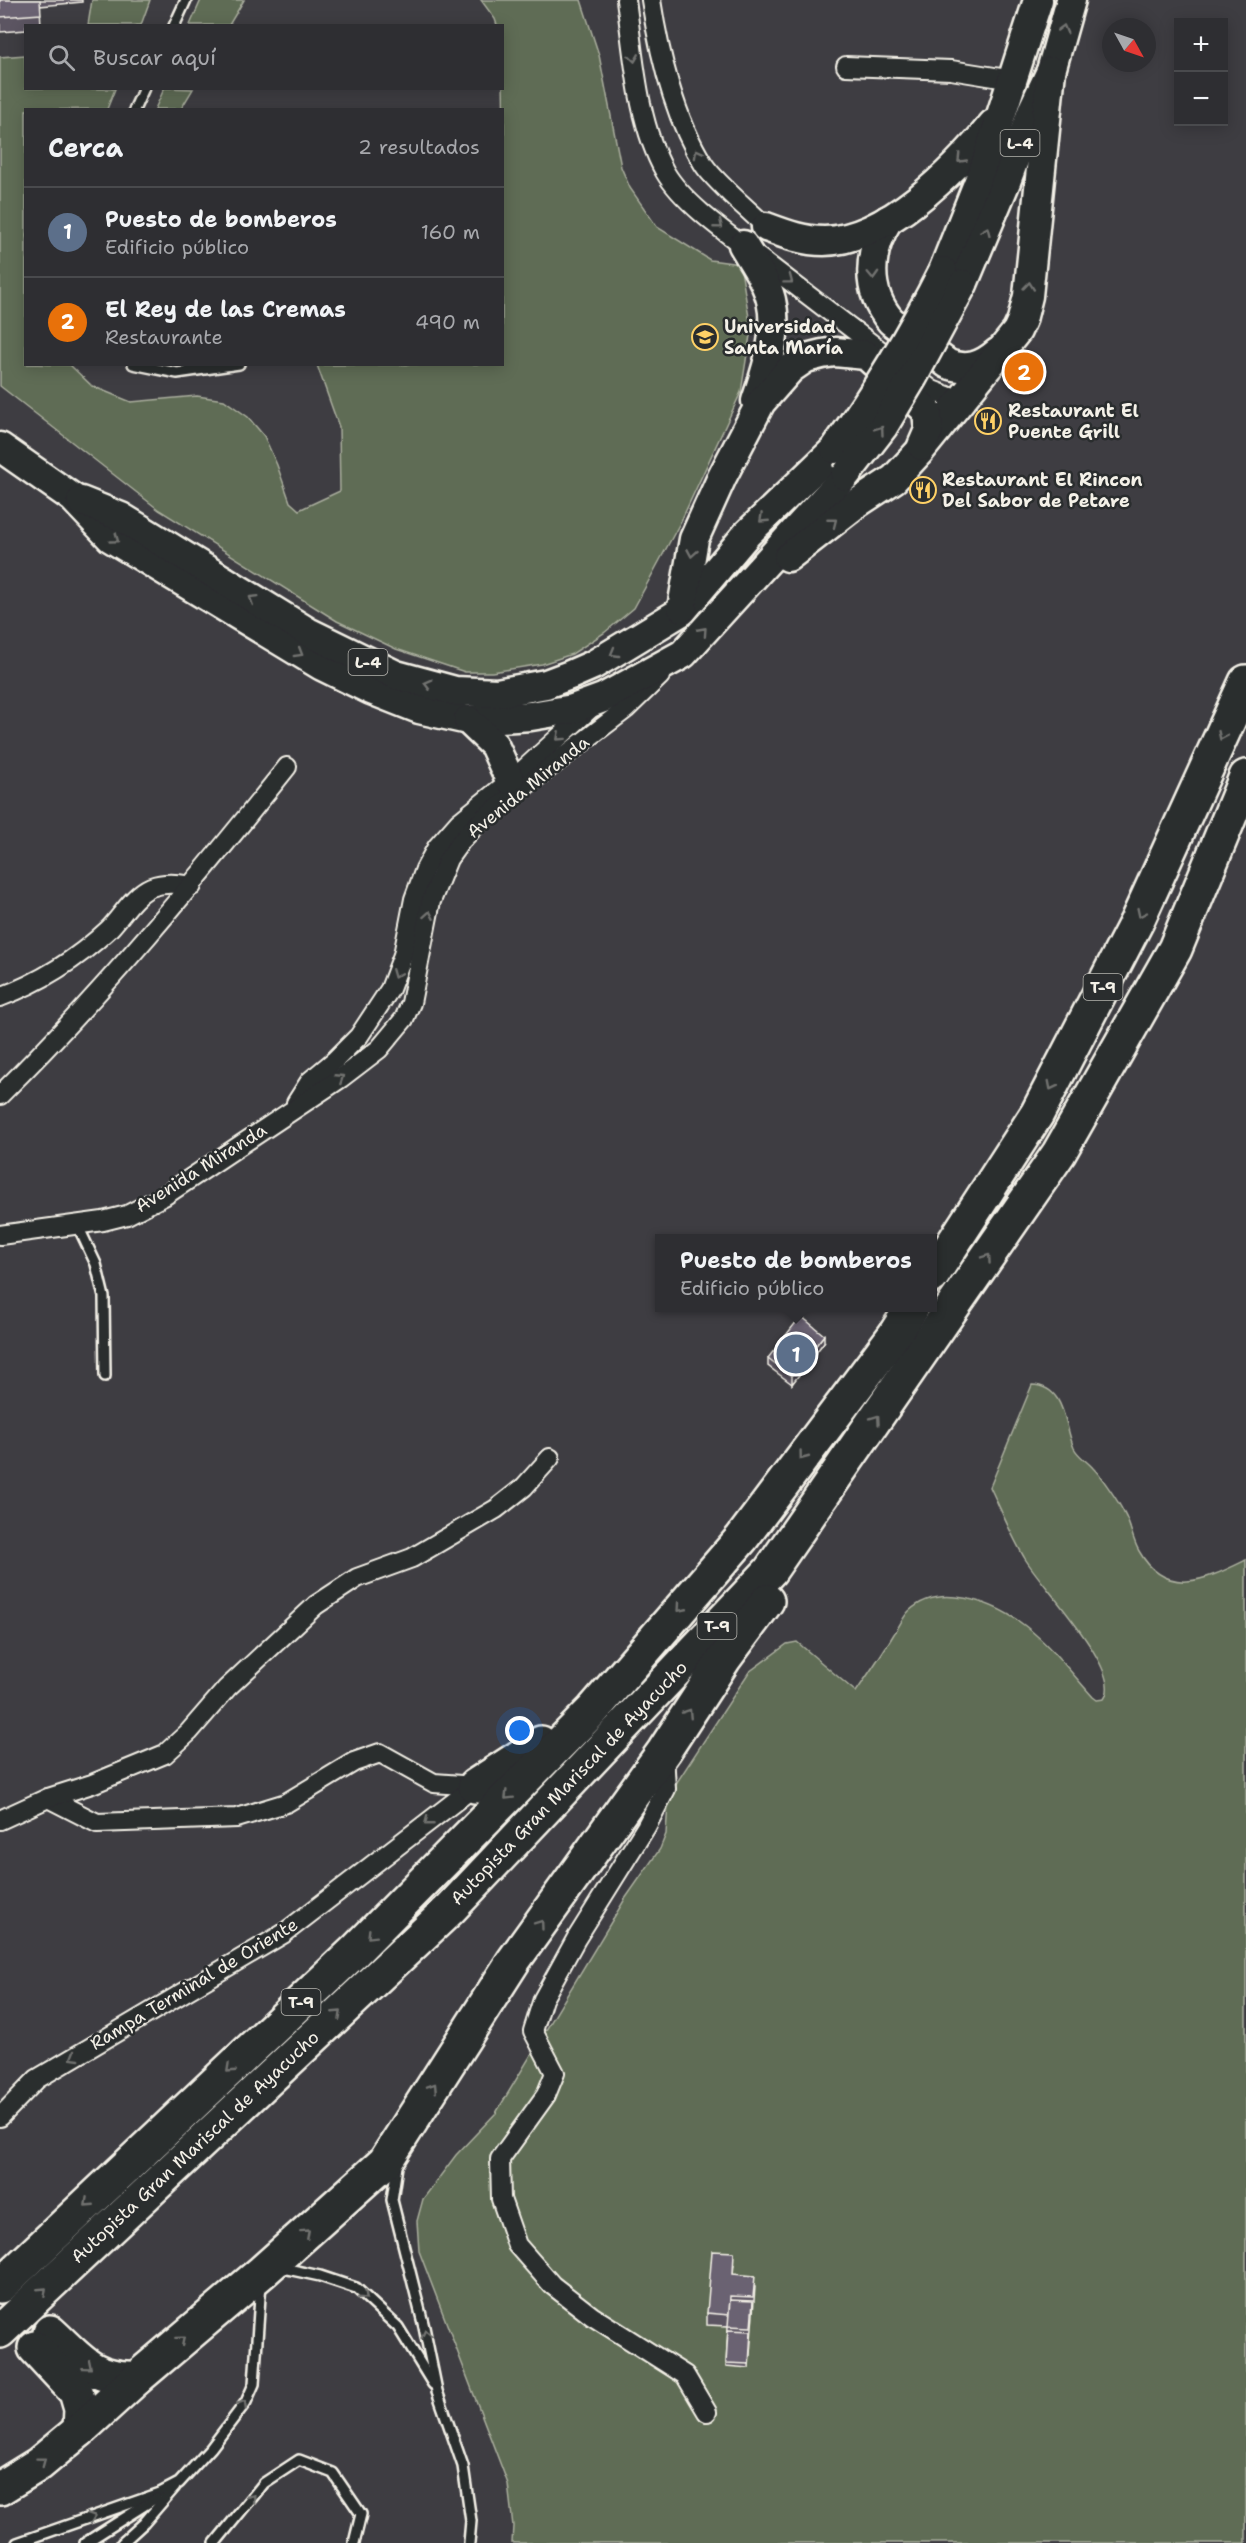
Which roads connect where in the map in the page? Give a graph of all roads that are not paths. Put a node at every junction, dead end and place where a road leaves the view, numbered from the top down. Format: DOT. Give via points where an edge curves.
graph roads {
  1 [pos="186,0"];
  2 [pos="626,0"];
  3 [pos="651,0"];
  4 [pos="1038,0"];
  5 [pos="1071,0"];
  6 [pos="175,24"];
  7 [pos="846,66"];
  8 [pos="1051,71"];
  9 [pos="1013,80"];
  10 [pos="143,90"];
  11 [pos="135,108"];
  12 [pos="1000,115"];
  13 [pos="888,220"];
  14 [pos="766,227"];
  15 [pos="743,245"];
  16 [pos="953,278"];
  17 [pos="1010,340"];
  18 [pos="139,366"];
  19 [pos="225,366"];
  20 [pos="942,377"];
  21 [pos="960,400"];
  22 [pos="749,423"];
  23 [pos="0,447"];
  24 [pos="920,451"];
  25 [pos="73,498"];
  26 [pos="735,595"];
  27 [pos="682,611"];
  28 [pos="683,654"];
  29 [pos="1246,682"];
  30 [pos="603,698"];
  31 [pos="468,720"];
  32 [pos="287,767"];
  33 [pos="1246,777"];
  34 [pos="510,780"];
  35 [pos="192,886"];
  36 [pos="0,997"];
  37 [pos="0,1095"];
  38 [pos="291,1110"];
  39 [pos="77,1224"];
  40 [pos="0,1235"];
  41 [pos="937,1270"];
  42 [pos="909,1312"];
  43 [pos="105,1376"];
  44 [pos="550,1458"];
  45 [pos="846,1461"];
  46 [pos="593,1710"];
  47 [pos="664,1750"];
  48 [pos="475,1786"];
  49 [pos="48,1798"];
  50 [pos="0,1820"];
  51 [pos="0,2116"];
  52 [pos="410,2124"];
  53 [pos="266,2269"];
  54 [pos="0,2286"];
  55 [pos="0,2331"];
  56 [pos="137,2378"];
  57 [pos="437,2391"];
  58 [pos="707,2412"];
  59 [pos="80,2430"];
  60 [pos="178,2483"];
  61 [pos="0,2488"];
  62 [pos="17,2543"];
  63 [pos="85,2543"];
  64 [pos="122,2543"];
  65 [pos="215,2543"];
  66 [pos="354,2543"];
  67 [pos="469,2543"];
  1 -- 6 [label="lane"];
  2 -- 15 [label="street, one-way" via="640,100 664,171 675,188"];
  14 -- 3 [label="street, one-way" via="706,167 693,144 662,56"];
  4 -- 9 [label="main road, L-4"];
  8 -- 5 [label="main road, L-4, one-way"];
  7 -- 9 [label="street" via="951,70"];
  16 -- 8 [label="main road, L-4, one-way" via="1007,179"];
  17 -- 8 [label="main road, L-4, one-way" via="1022,320 1028,296"];
  9 -- 12 [label="main road, L-4"];
  10 -- 11 [label="lane"];
  12 -- 13 [label="main road, L-4, one-way" via="944,176"];
  12 -- 16 [label="main road, L-4"];
  13 -- 14 [label="main road" via="854,235 824,241"];
  13 -- 17 [label="main road, L-4, one-way" via="875,245 872,274 879,303 891,321 956,367 985,363"];
  15 -- 21 [label="street, one-way" via="932,390"];
  15 -- 22 [label="main road, L-4" via="771,298 774,332"];
  26 -- 16 [label="main road, L-4, one-way, bridge" via="844,476 883,427 913,377"];
  16 -- 27 [label="main road, L-4, one-way, bridge" via="835,449 747,534"];
  17 -- 21 [label="main road, L-4"];
  18 -- 19 [label="lane" via="177,373"];
  20 -- 21 [label="street"];
  21 -- 24 [label="main road, L-4"];
  22 -- 24 [label="main road, L-4" via="775,384 806,358 835,352 866,355 927,411 929,430"];
  22 -- 27 [label="main road, L-4, one-way" via="694,539"];
  23 -- 25 [label="main road, L-4"];
  26 -- 24 [label="main road, L-4, one-way" via="894,479"];
  27 -- 25 [label="main road, L-4, one-way" via="593,665 546,684 497,693 455,691 396,675 308,632 121,517"];
  25 -- 31 [label="main road, L-4, one-way" via="111,538 322,666 419,709"];
  28 -- 26 [label="main road, L-4, one-way"];
  27 -- 30 [label="main road"];
  28 -- 30 [label="main road, L-4"];
  38 -- 28 [label="street, Avenida Miranda, one-way" via="362,1063 404,1019 411,1003 431,901 448,860 461,841 482,819 627,709"];
  29 -- 41 [label="highway, T-9, one-way" via="1137,921 1037,1114"];
  30 -- 31 [label="main road, L-4" via="556,712"];
  30 -- 34 [label="street, Avenida Miranda, one-way"];
  31 -- 34 [label="main road" via="494,745"];
  32 -- 35 [label="street"];
  45 -- 33 [label="highway, Autopista Gran Mariscal de Ayacucho / T-9, one-way" via="1059,1153 1175,949"];
  34 -- 38 [label="street, Avenida Miranda, one-way" via="459,822 437,847 414,899 403,955 386,996 359,1036 310,1081"];
  35 -- 36 [label="street" via="168,883 149,888 87,949 57,970"];
  35 -- 37 [label="street"];
  38 -- 39 [label="street, Avenida Miranda" via="164,1196 127,1215"];
  39 -- 40 [label="street, Avenida Miranda"];
  39 -- 43 [label="lane" via="96,1264 104,1297"];
  42 -- 46 [label="highway, Autopista Gran Mariscal de Ayacucho / T-9, one-way" via="742,1538"];
  44 -- 49 [label="street" via="524,1487 496,1509 412,1558 357,1578 316,1605 227,1688 165,1754"];
  47 -- 45 [label="highway, one-way" via="724,1659 796,1562"];
  55 -- 45 [label="highway, Autopista Gran Mariscal de Ayacucho / T-9, one-way" via="450,1909 771,1570"];
  46 -- 48 [label="highway"];
  46 -- 54 [label="highway, Autopista Gran Mariscal de Ayacucho / T-9, one-way" via="355,1952"];
  52 -- 47 [label="highway, one-way" via="514,1960"];
  47 -- 58 [label="street" via="666,1790 543,1999 532,2031 555,2073 546,2095 500,2159 501,2199 517,2245 552,2285 592,2316 685,2375"];
  48 -- 49 [label="street" via="434,1783 380,1753 354,1762 286,1803 237,1818 98,1823"];
  48 -- 51 [label="street, Rampa Terminal de Oriente, one-way" via="283,1934 37,2079"];
  49 -- 50 [label="street"];
  53 -- 52 [label="highway, one-way" via="385,2162"];
  57 -- 52 [label="lane, one-way" via="392,2200 395,2172"];
  56 -- 53 [label="highway, one-way"];
  53 -- 57 [label="lane, one-way" via="320,2276 356,2288 398,2327"];
  60 -- 53 [label="lane, one-way" via="211,2448 246,2402 254,2384"];
  56 -- 59 [label="highway"];
  59 -- 56 [label="highway, one-way" via="81,2409 76,2392 42,2340 95,2373 116,2379"];
  57 -- 67 [label="lane" via="463,2466 471,2521"];
  61 -- 59 [label="highway, one-way" via="39,2464"];
  62 -- 60 [label="lane, one-way" via="160,2493"];
  60 -- 63 [label="lane"];
  60 -- 64 [label="lane"];
  65 -- 66 [label="lane, one-way" via="264,2483 299,2460 333,2473 361,2514"];
}
